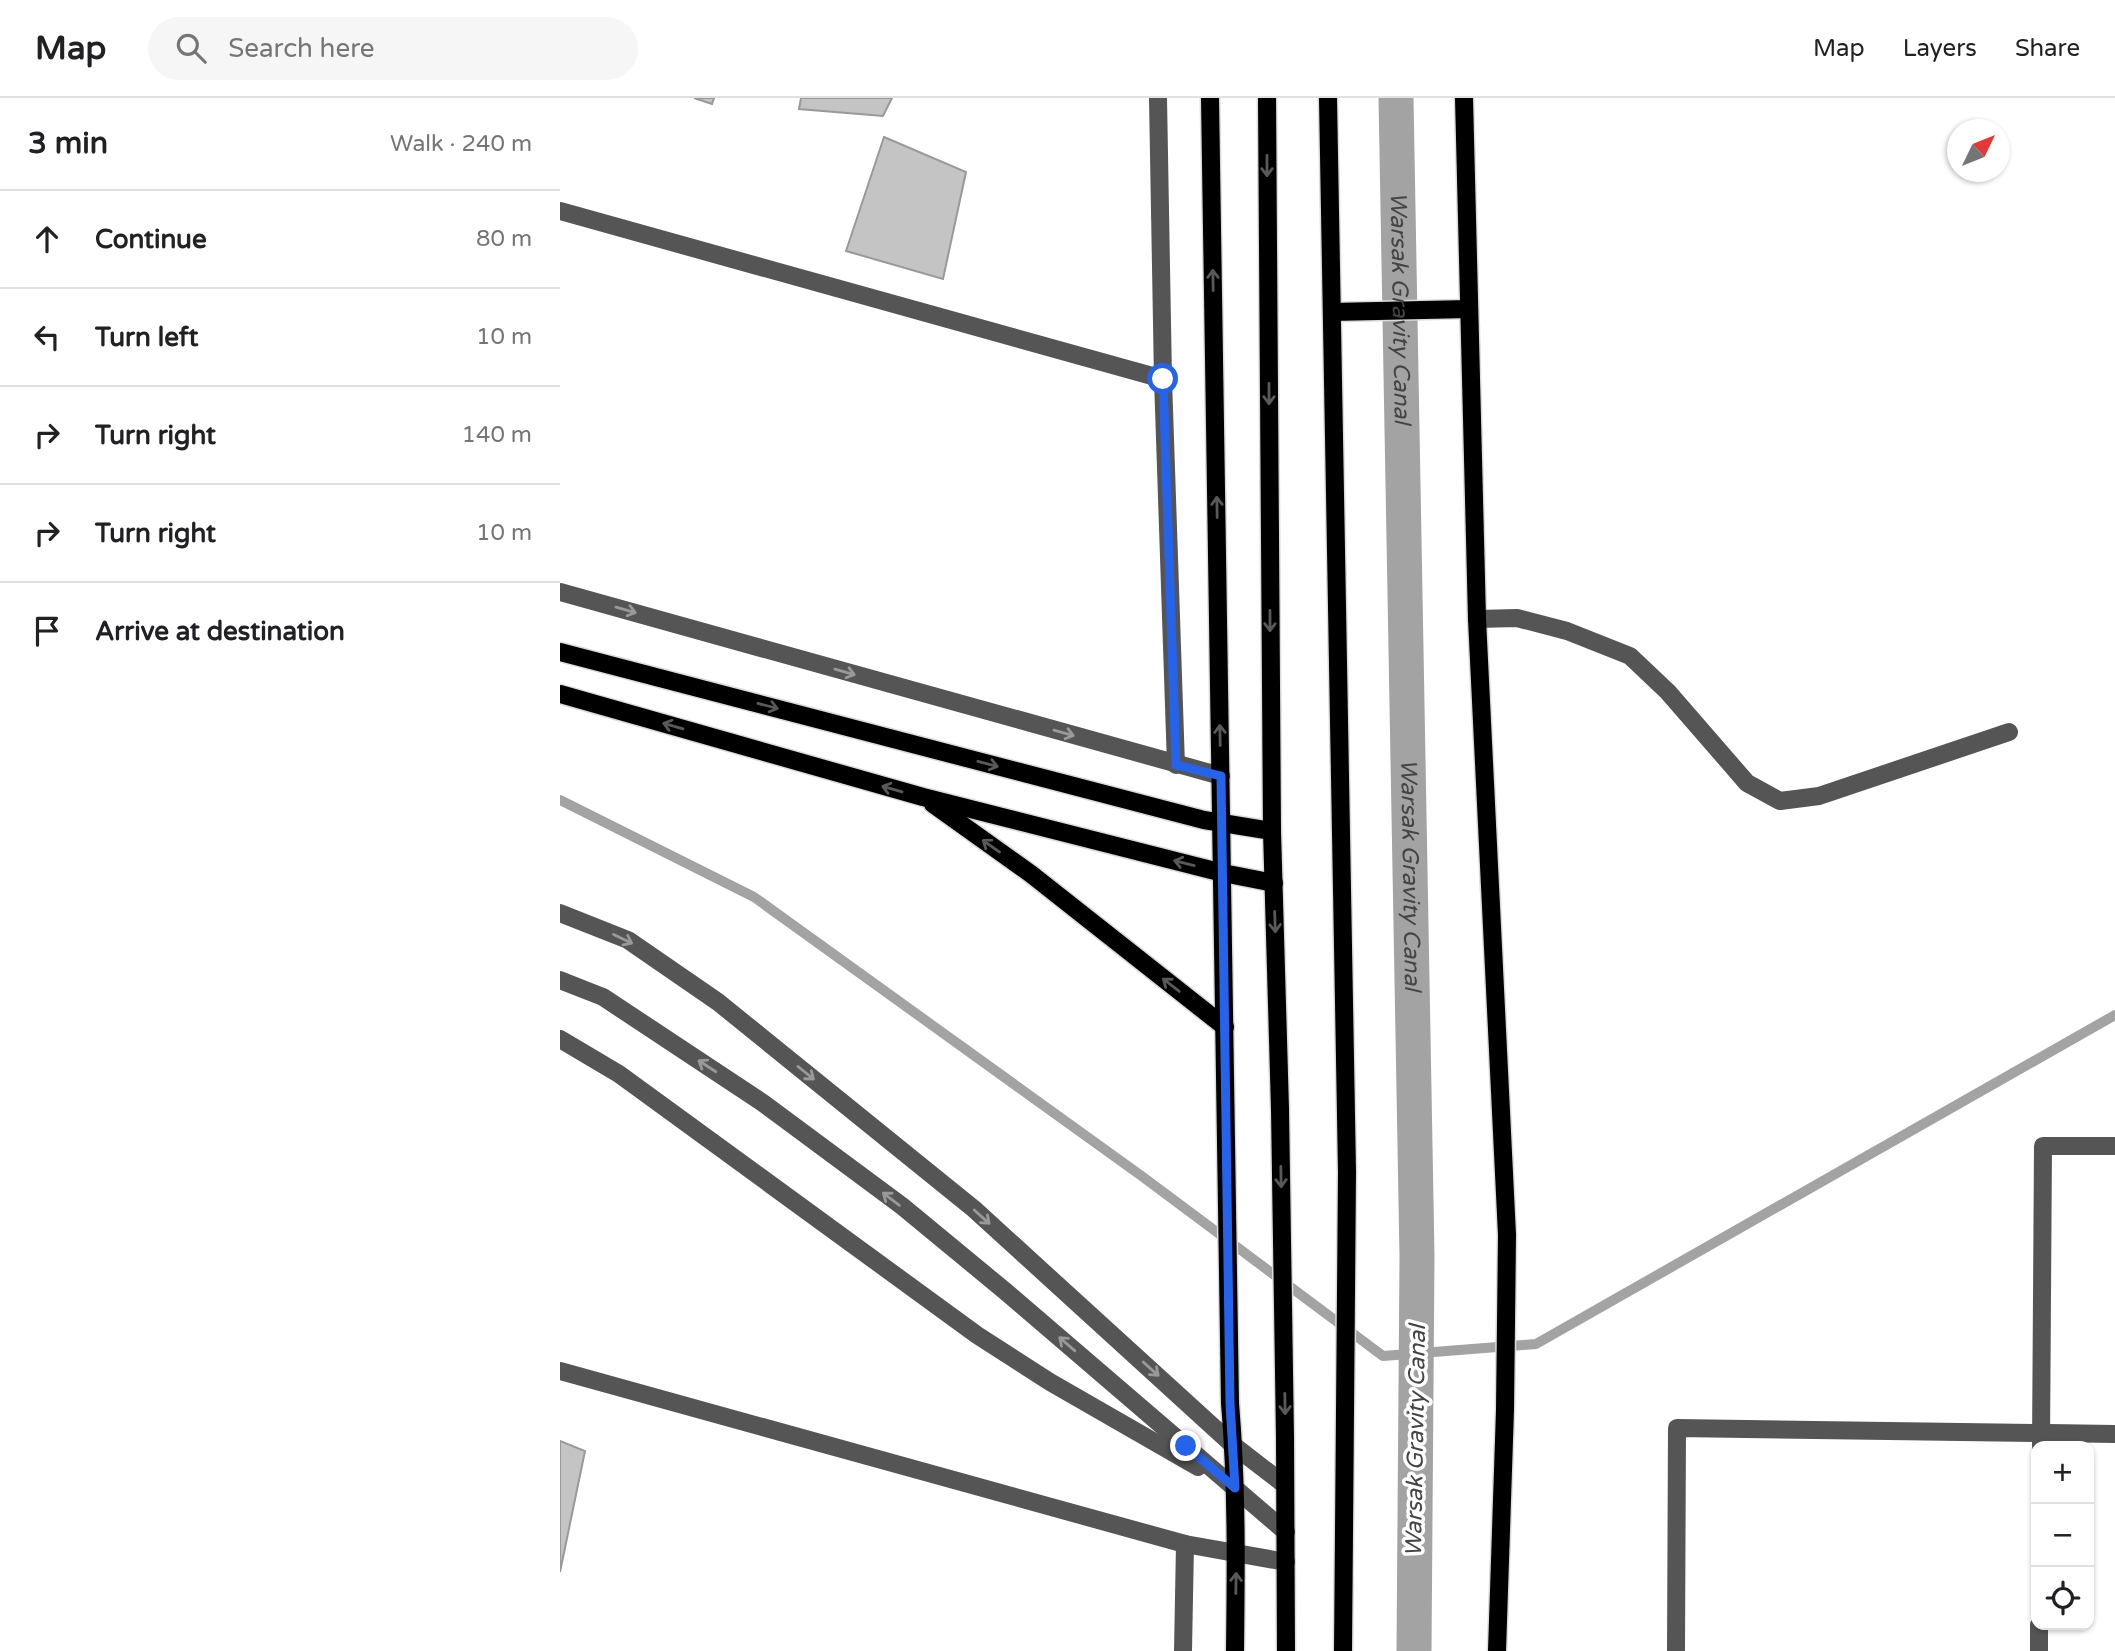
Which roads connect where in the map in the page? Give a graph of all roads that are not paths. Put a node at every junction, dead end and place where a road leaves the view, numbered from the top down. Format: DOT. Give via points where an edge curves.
graph roads {
  1 [pos="1158,98"];
  2 [pos="1210,98"];
  3 [pos="1267,98"];
  4 [pos="1328,98"];
  5 [pos="1464,98"];
  6 [pos="560,211"];
  7 [pos="1469,309"];
  8 [pos="1332,312"];
  9 [pos="1163,379"];
  10 [pos="560,592"];
  11 [pos="1477,619"];
  12 [pos="560,652"];
  13 [pos="560,694"];
  14 [pos="2009,732"];
  15 [pos="1176,765"];
  16 [pos="1221,776"];
  17 [pos="923,797"];
  18 [pos="1222,824"];
  19 [pos="1272,831"];
  20 [pos="1223,873"];
  21 [pos="1274,883"];
  22 [pos="560,913"];
  23 [pos="560,980"];
  24 [pos="1225,1027"];
  25 [pos="560,1039"];
  26 [pos="2115,1146"];
  27 [pos="560,1370"];
  28 [pos="2115,1434"];
  29 [pos="2041,1440"];
  30 [pos="1233,1445"];
  31 [pos="1285,1485"];
  32 [pos="1235,1488"];
  33 [pos="1286,1532"];
  34 [pos="1185,1544"];
  35 [pos="1236,1555"];
  36 [pos="1286,1562"];
  37 [pos="2039,1630"];
  38 [pos="1183,1651"];
  39 [pos="1235,1651"];
  40 [pos="1286,1651"];
  41 [pos="1343,1651"];
  42 [pos="1497,1651"];
  43 [pos="1676,1651"];
  44 [pos="2039,1651"];
  1 -- 9 [label="street"];
  16 -- 2 [label="main road, one-way"];
  3 -- 19 [label="main road, one-way"];
  4 -- 8 [label="main road"];
  5 -- 7 [label="main road"];
  6 -- 9 [label="street"];
  7 -- 8 [label="main road"];
  7 -- 11 [label="main road"];
  8 -- 41 [label="main road" via="1347,1172"];
  9 -- 15 [label="street"];
  10 -- 15 [label="street, one-way"];
  11 -- 14 [label="street" via="1517,618 1567,631 1630,656 1668,692 1746,783 1780,801 1819,796"];
  11 -- 42 [label="main road" via="1507,1235"];
  12 -- 18 [label="main road, one-way"];
  17 -- 13 [label="main road, one-way"];
  15 -- 16 [label="street"];
  16 -- 18 [label="main road"];
  20 -- 17 [label="main road, one-way"];
  24 -- 17 [label="main road, one-way" via="1031,874"];
  18 -- 19 [label="main road"];
  18 -- 20 [label="main road"];
  19 -- 21 [label="main road"];
  20 -- 21 [label="main road"];
  20 -- 24 [label="main road"];
  21 -- 31 [label="main road, one-way"];
  22 -- 30 [label="street, one-way" via="628,940 718,1002 974,1209"];
  32 -- 23 [label="street, one-way" via="902,1206 764,1103 603,997"];
  24 -- 30 [label="main road"];
  25 -- 32 [label="street" via="619,1074 977,1335"];
  26 -- 29 [label="street" via="2043,1146"];
  27 -- 34 [label="street"];
  28 -- 29 [label="street"];
  29 -- 43 [label="street" via="1677,1428"];
  30 -- 31 [label="street"];
  30 -- 32 [label="main road"];
  31 -- 33 [label="main road"];
  32 -- 33 [label="street"];
  32 -- 35 [label="main road"];
  33 -- 36 [label="main road"];
  34 -- 35 [label="street"];
  34 -- 38 [label="street"];
  35 -- 36 [label="street"];
  39 -- 35 [label="main road, one-way"];
  36 -- 40 [label="main road"];
  37 -- 44 [label="street"];
}
